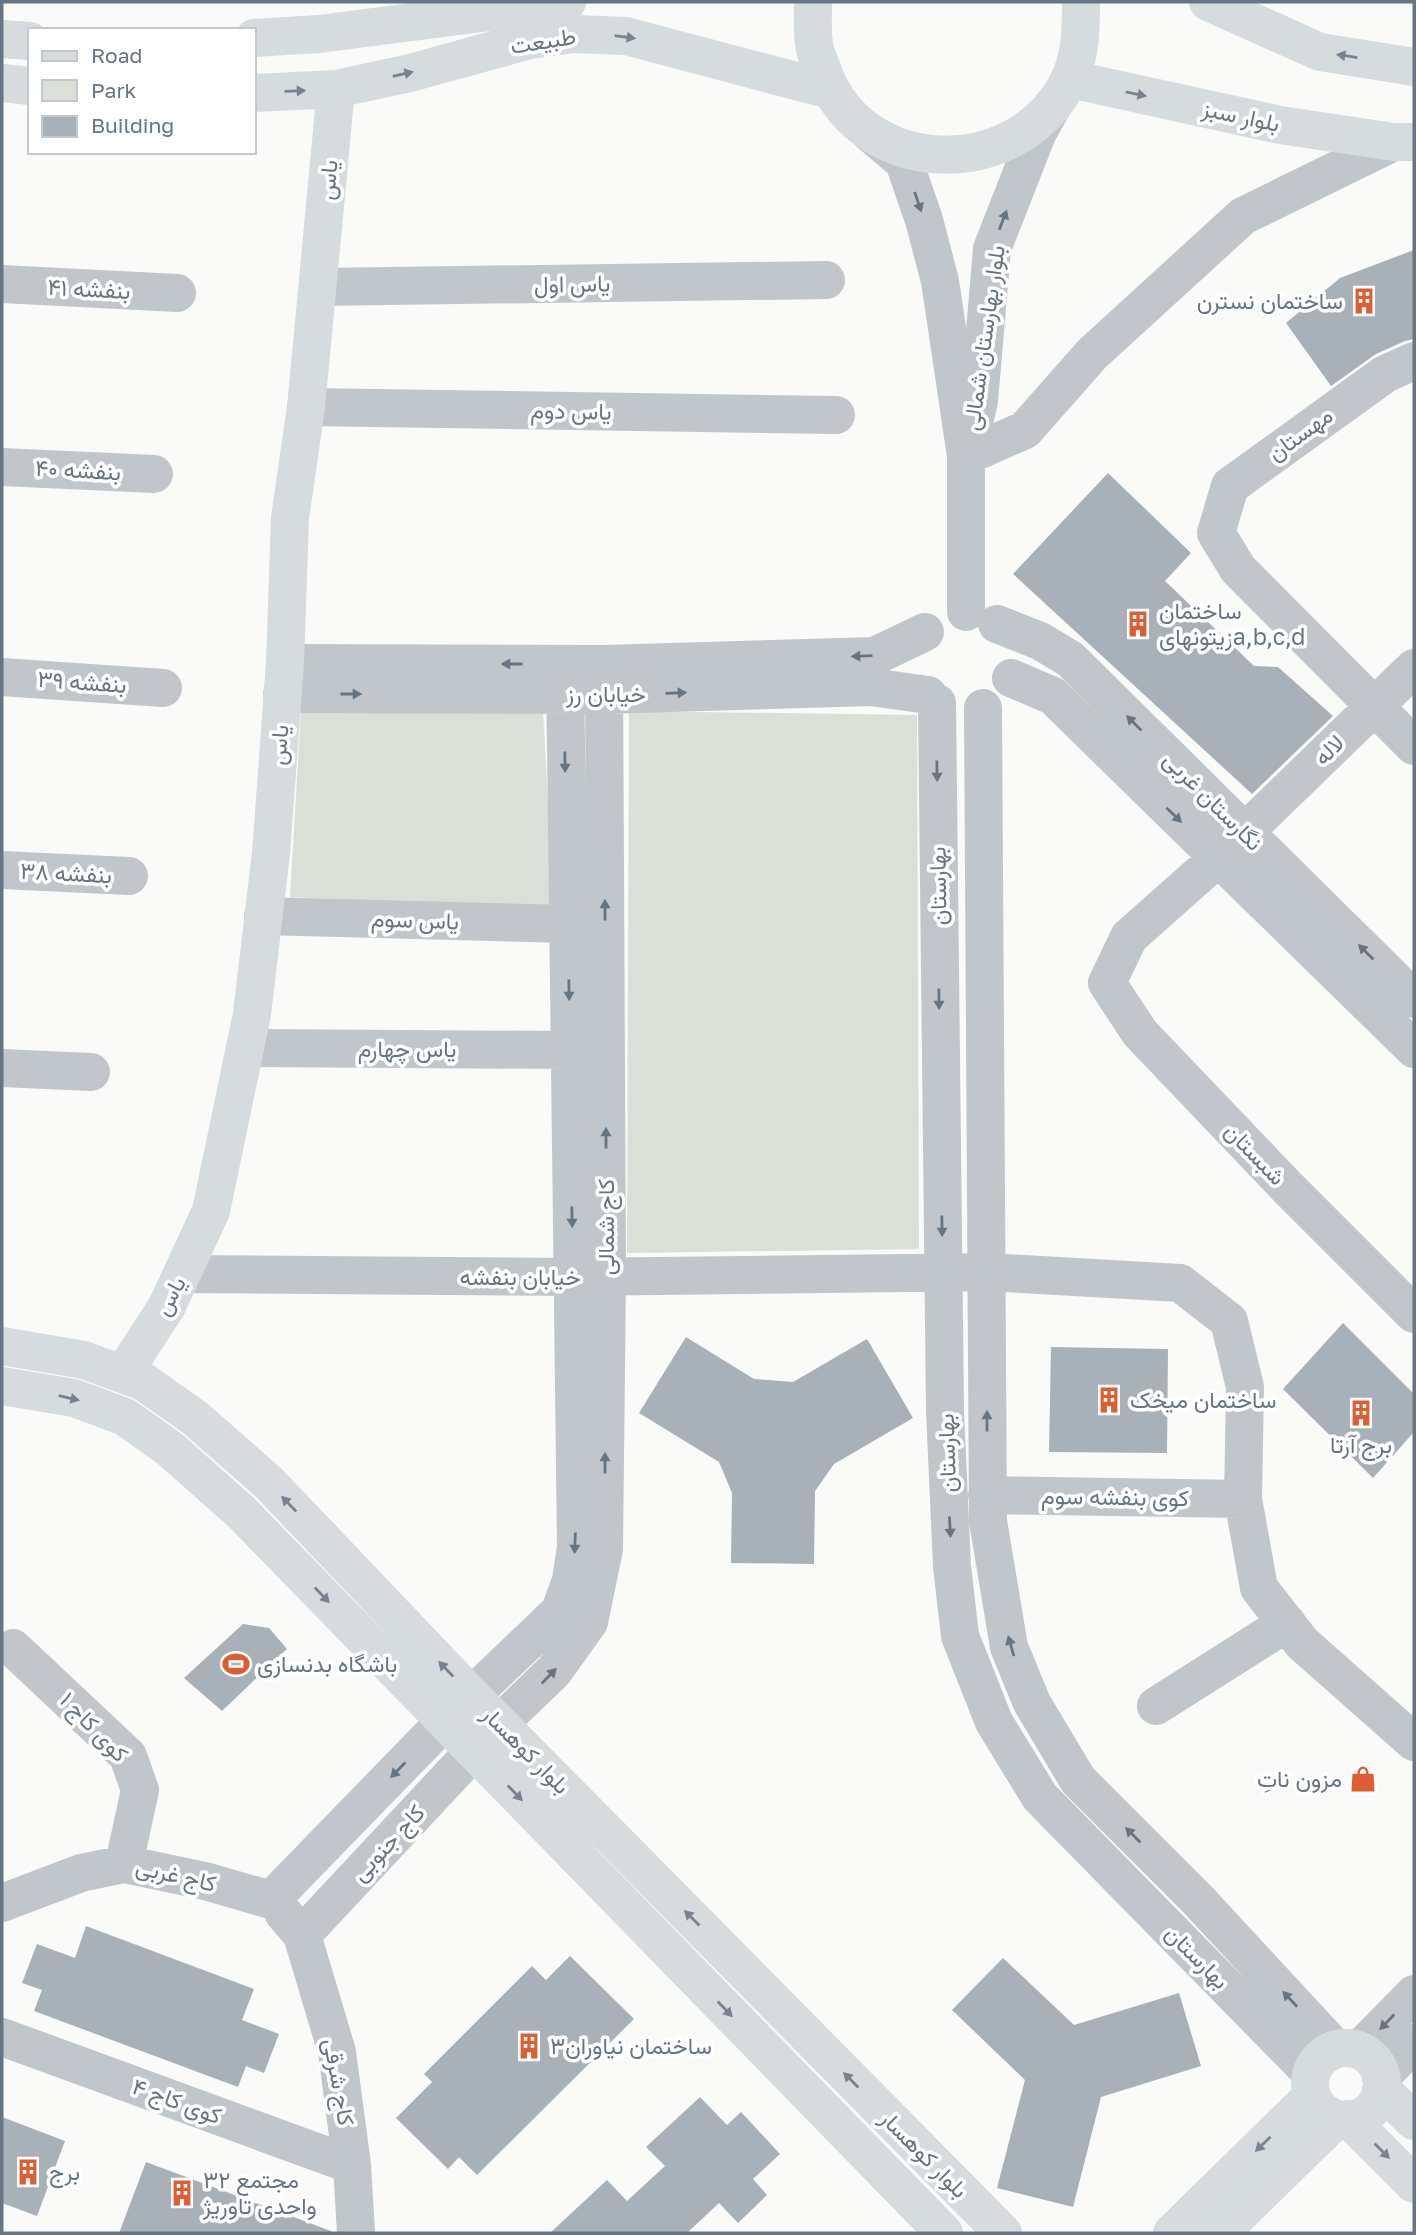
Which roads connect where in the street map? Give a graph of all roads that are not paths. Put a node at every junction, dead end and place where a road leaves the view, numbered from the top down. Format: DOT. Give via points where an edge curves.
graph roads {
  1 [pos="567,2"];
  2 [pos="813,2"];
  3 [pos="1082,2"];
  4 [pos="1208,2"];
  5 [pos="256,38"];
  6 [pos="2,39"];
  7 [pos="28,41"];
  8 [pos="1414,67"];
  9 [pos="2,83"];
  10 [pos="28,86"];
  11 [pos="336,89"];
  12 [pos="830,90"];
  13 [pos="1062,92"];
  14 [pos="256,93"];
  15 [pos="865,129"];
  16 [pos="1404,142"];
  17 [pos="826,281"];
  18 [pos="2,284"];
  19 [pos="318,287"];
  20 [pos="177,293"];
  21 [pos="1414,361"];
  22 [pos="306,407"];
  23 [pos="836,415"];
  24 [pos="967,456"];
  25 [pos="2,467"];
  26 [pos="154,474"];
  27 [pos="982,618"];
  28 [pos="925,632"];
  29 [pos="1414,668"];
  30 [pos="2,677"];
  31 [pos="1011,678"];
  32 [pos="284,679"];
  33 [pos="564,679"];
  34 [pos="604,679"];
  35 [pos="163,688"];
  36 [pos="932,699"];
  37 [pos="1375,706"];
  38 [pos="983,708"];
  39 [pos="1414,746"];
  40 [pos="1231,845"];
  41 [pos="2,870"];
  42 [pos="129,877"];
  43 [pos="263,916"];
  44 [pos="568,924"];
  45 [pos="1107,984"];
  46 [pos="1414,999"];
  47 [pos="244,1048"];
  48 [pos="1414,1049"];
  49 [pos="570,1050"];
  50 [pos="2,1068"];
  51 [pos="91,1072"];
  52 [pos="988,1272"];
  53 [pos="182,1274"];
  54 [pos="942,1274"];
  55 [pos="590,1277"];
  56 [pos="1414,1314"];
  57 [pos="2,1346"];
  58 [pos="123,1374"];
  59 [pos="2,1386"];
  60 [pos="987,1495"];
  61 [pos="1243,1499"];
  62 [pos="1287,1623"];
  63 [pos="13,1647"];
  64 [pos="1156,1706"];
  65 [pos="459,1709"];
  66 [pos="1407,1720"];
  67 [pos="500,1723"];
  68 [pos="474,1751"];
  69 [pos="124,1864"];
  70 [pos="271,1900"];
  71 [pos="2,1903"];
  72 [pos="302,1935"];
  73 [pos="1414,1994"];
  74 [pos="2,2037"];
  75 [pos="1414,2043"];
  76 [pos="1346,2084"];
  77 [pos="1414,2121"];
  78 [pos="352,2165"];
  79 [pos="1414,2184"];
  80 [pos="356,2233"];
  81 [pos="944,2233"];
  82 [pos="1003,2233"];
  83 [pos="1172,2233"];
  84 [pos="1220,2233"];
  1 -- 5 [label="main road, طبیعت"];
  2 -- 12 [label="main road" via="814,46"];
  3 -- 13 [label="main road" via="1081,41"];
  8 -- 4 [label="main road, one-way" via="1320,52"];
  6 -- 7 [label="main road"];
  9 -- 10 [label="main road"];
  11 -- 12 [label="main road, طبیعت, one-way" via="530,40 574,34 626,36"];
  14 -- 11 [label="main road, طبیعت, one-way"];
  11 -- 19 [label="main road, یاس"];
  12 -- 15 [label="main road"];
  13 -- 15 [label="main road" via="1023,134 985,151 943,156 902,149"];
  13 -- 16 [label="main road, بلوار سبز, one-way"];
  24 -- 13 [label="street, بلوار بهارستان شمالی, one-way" via="979,401 992,249 1037,134"];
  15 -- 24 [label="street, بلوار بهارستان شمالی, one-way" via="904,162 924,220 940,281"];
  16 -- 24 [label="street" via="1243,216 1092,354 1025,430"];
  17 -- 19 [label="street, یاس اول"];
  18 -- 20 [label="street, بنفشه ۴۱"];
  19 -- 22 [label="main road, یاس"];
  21 -- 37 [label="street, مهستان" via="1385,374 1230,486 1216,533 1238,569"];
  22 -- 23 [label="street, یاس دوم"];
  22 -- 32 [label="main road, یاس" via="290,518"];
  24 -- 27 [label="street, بلوار بهارستان شمالی"];
  25 -- 26 [label="street, بنفشه ۴۰"];
  27 -- 28 [label="street" via="950,615"];
  27 -- 31 [label="street" via="1008,638 1014,654"];
  40 -- 27 [label="street, نگارستان غربی, one-way" via="1070,659 1040,641"];
  28 -- 34 [label="street, خیابان رز, one-way" via="875,656"];
  28 -- 36 [label="street" via="915,662 918,678"];
  29 -- 37 [label="street, لاله"];
  30 -- 35 [label="street, بنفشه ۳۹"];
  31 -- 38 [label="street" via="997,699"];
  31 -- 40 [label="street, نگارستان غربی, one-way" via="1053,696"];
  32 -- 33 [label="street, خیابان رز"];
  32 -- 43 [label="main road, یاس"];
  33 -- 34 [label="street, خیابان رز"];
  33 -- 44 [label="street, کاج شمالی, one-way"];
  34 -- 36 [label="street, خیابان رز, one-way" via="870,687"];
  55 -- 34 [label="street, کاج شمالی, one-way"];
  36 -- 38 [label="street" via="967,712"];
  36 -- 54 [label="street, بهارستان, one-way"];
  37 -- 39 [label="street"];
  37 -- 40 [label="street, لاله"];
  38 -- 52 [label="street, بهارستان"];
  40 -- 45 [label="street, لاله" via="1129,937"];
  46 -- 40 [label="street, نگارستان غربی, one-way"];
  40 -- 48 [label="street, نگارستان غربی"];
  41 -- 42 [label="street, بنفشه ۳۸"];
  43 -- 44 [label="street, یاس سوم"];
  43 -- 47 [label="main road, یاس"];
  44 -- 49 [label="street, کاج شمالی, one-way"];
  45 -- 56 [label="street, شبستان" via="1149,1043"];
  47 -- 49 [label="street, یاس چهارم"];
  47 -- 53 [label="main road, یاس" via="211,1211"];
  49 -- 55 [label="street, کاج شمالی, one-way"];
  50 -- 51 [label="street"];
  52 -- 54 [label="street, خیابان بنفشه"];
  60 -- 52 [label="street, بهارستان, one-way"];
  52 -- 61 [label="street, خیابان بنفشه" via="1180,1283 1229,1321 1245,1387"];
  53 -- 55 [label="street, خیابان بنفشه"];
  53 -- 58 [label="main road, یاس"];
  54 -- 55 [label="street, خیابان بنفشه"];
  54 -- 76 [label="street, بهارستان, one-way" via="951,1553 960,1636 994,1722 1040,1797"];
  55 -- 65 [label="street, کاج شمالی, one-way" via="571,1580 560,1611"];
  67 -- 55 [label="street, کاج شمالی, one-way" via="554,1671 589,1622 604,1549"];
  57 -- 58 [label="main road, بلوار کوهسار" via="84,1360"];
  65 -- 58 [label="main road, بلوار کوهسار, one-way" via="269,1483 195,1418 144,1382"];
  59 -- 65 [label="main road, بلوار کوهسار, one-way" via="74,1398 125,1417 170,1448"];
  60 -- 61 [label="street, کوی بنفشه سوم"];
  76 -- 60 [label="street, بهارستان, one-way" via="1198,1900 1078,1780 1032,1703 1009,1647"];
  61 -- 62 [label="street, خیابان بنفشه" via="1259,1588"];
  62 -- 64 [label="street"];
  62 -- 66 [label="street, خیابان بنفشه" via="1302,1643"];
  63 -- 69 [label="street, کوی کاج ۱" via="128,1756 140,1790"];
  65 -- 67 [label="main road, بلوار کوهسار"];
  65 -- 68 [label="main road, بلوار کوهسار"];
  65 -- 70 [label="street, کاج جنوبی, one-way"];
  67 -- 68 [label="street, کاج شمالی"];
  82 -- 67 [label="main road, بلوار کوهسار, one-way"];
  68 -- 72 [label="street, کاج جنوبی"];
  68 -- 81 [label="main road, بلوار کوهسار, one-way"];
  69 -- 70 [label="street, کاج غربی"];
  69 -- 71 [label="street, کاج غربی" via="81,1873"];
  70 -- 72 [label="street"];
  72 -- 78 [label="street, کاج شرقی" via="337,2052"];
  73 -- 76 [label="street, one-way"];
  74 -- 78 [label="street, کوی کاج ۴"];
  75 -- 76 [label="street"];
  76 -- 77 [label="main road"];
  76 -- 79 [label="main road, one-way"];
  76 -- 83 [label="main road, one-way"];
  76 -- 84 [label="main road"];
  78 -- 80 [label="street, کاج شرقی"];
}
